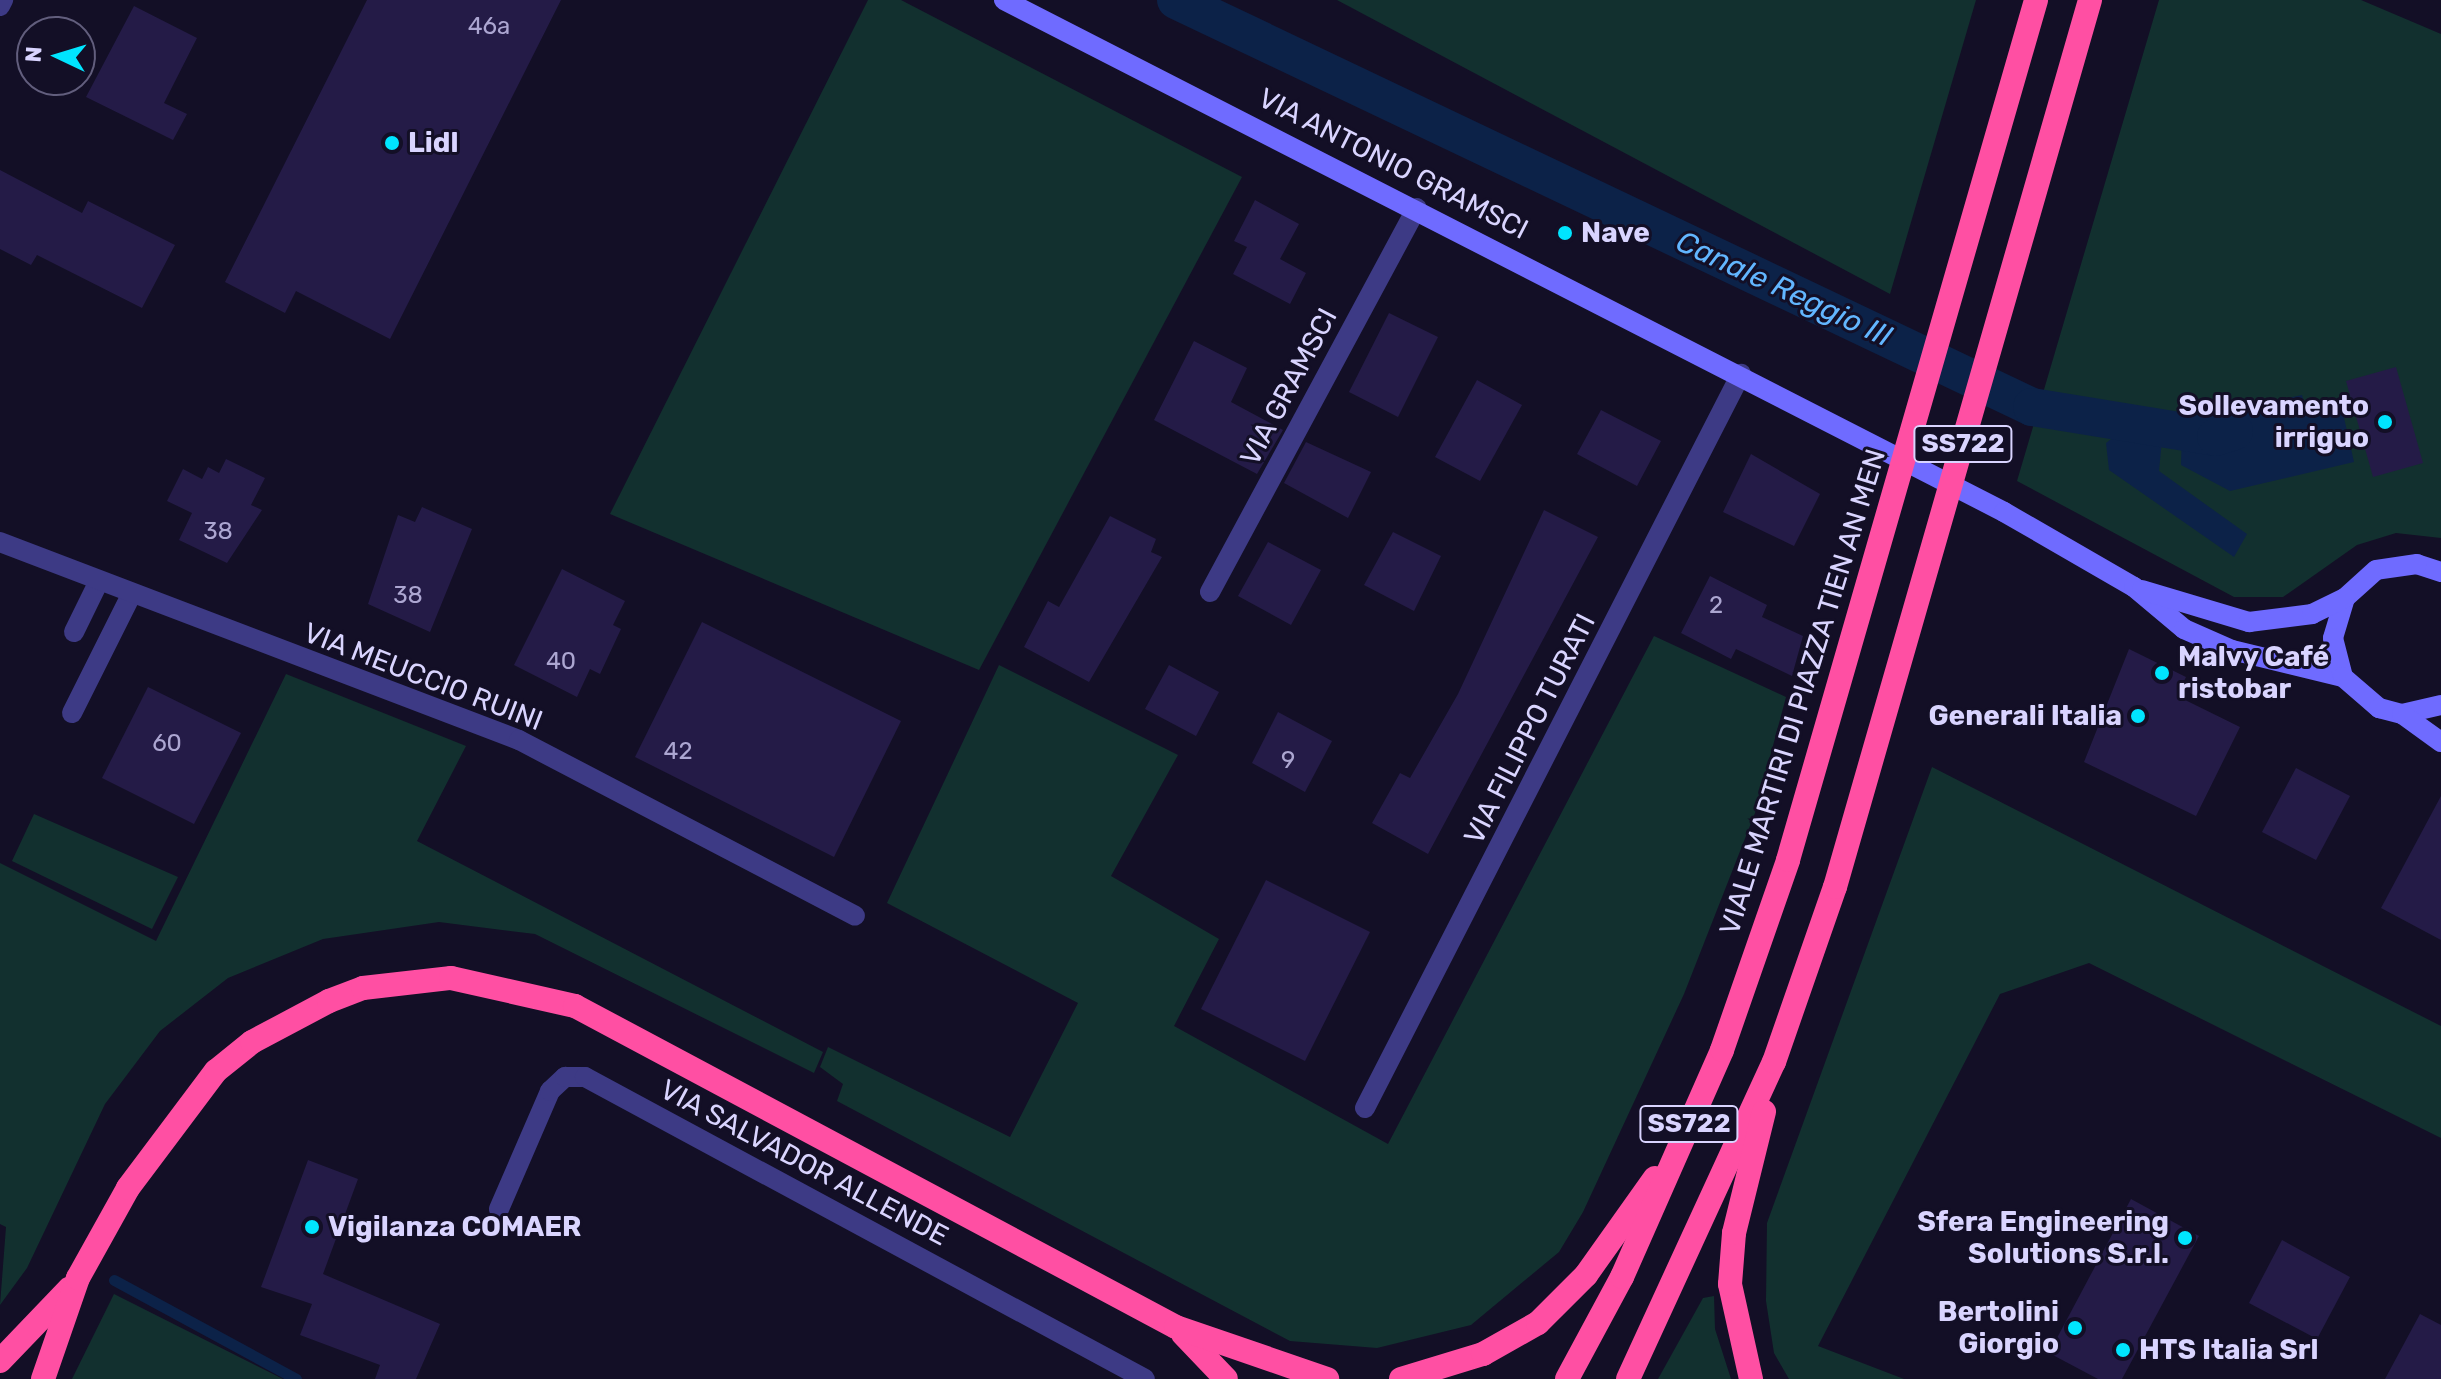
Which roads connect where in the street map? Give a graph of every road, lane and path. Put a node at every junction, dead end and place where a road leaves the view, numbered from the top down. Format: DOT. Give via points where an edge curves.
graph roads {
  1 [pos="3,0"];
  2 [pos="1004,0"];
  3 [pos="2036,0"];
  4 [pos="2090,0"];
  5 [pos="0,6"];
  6 [pos="1417,208"];
  7 [pos="1741,374"];
  8 [pos="0,542"];
  9 [pos="2440,570"];
  10 [pos="98,583"];
  11 [pos="2134,587"];
  12 [pos="1210,592"];
  13 [pos="131,595"];
  14 [pos="2345,598"];
  15 [pos="74,632"];
  16 [pos="2343,677"];
  17 [pos="2441,705"];
  18 [pos="72,713"];
  19 [pos="2402,714"];
  20 [pos="2441,742"];
  21 [pos="855,916"];
  22 [pos="1774,1062"];
  23 [pos="1365,1108"];
  24 [pos="1681,1144"];
  25 [pos="499,1209"];
  26 [pos="78,1278"];
  27 [pos="1176,1327"];
  28 [pos="0,1361"];
  29 [pos="43,1379"];
  30 [pos="1145,1379"];
  31 [pos="1226,1379"];
  32 [pos="1327,1379"];
  33 [pos="1401,1379"];
  34 [pos="1567,1379"];
  35 [pos="1628,1379"];
  36 [pos="1751,1379"];
  1 -- 5 [label="street"];
  2 -- 6 [label="street, VIA ANTONIO GRAMSCI"];
  3 -- 24 [label="highway, VIALE MARTIRI DI PIAZZA TIEN AN MEN / SS722, bridge" via="1788,860"];
  4 -- 22 [label="highway, SS722, bridge" via="1835,887"];
  6 -- 7 [label="street, VIA ANTONIO GRAMSCI"];
  6 -- 12 [label="street, VIA GRAMSCI"];
  7 -- 11 [label="street, VIA ANTONIO GRAMSCI"];
  7 -- 23 [label="street, VIA FILIPPO TURATI"];
  8 -- 10 [label="street, VIA MEUCCIO RUINI"];
  9 -- 14 [label="street, VIA ANTONIO GRAMSCI" via="2386,567"];
  10 -- 13 [label="street, VIA MEUCCIO RUINI"];
  10 -- 15 [label="street"];
  11 -- 14 [label="street, VIA ANTONIO GRAMSCI" via="2249,622 2312,614"];
  11 -- 16 [label="street, VIA ANTONIO GRAMSCI" via="2184,629 2232,650"];
  13 -- 18 [label="street"];
  13 -- 21 [label="street, VIA MEUCCIO RUINI" via="519,740"];
  14 -- 16 [label="street" via="2333,638"];
  16 -- 19 [label="street, VIA ANTONIO GRAMSCI" via="2379,708"];
  17 -- 19 [label="street"];
  19 -- 20 [label="street, VIA ANTONIO GRAMSCI"];
  22 -- 35 [label="highway, SS722"];
  22 -- 36 [label="highway" via="1731,1271 1737,1339"];
  24 -- 33 [label="highway" via="1586,1275 1538,1323 1483,1354"];
  24 -- 34 [label="highway, VIALE MARTIRI DI PIAZZA TIEN AN MEN / SS722"];
  25 -- 30 [label="street, VIA SALVADOR ALLENDE" via="550,1091 565,1077 585,1077"];
  26 -- 27 [label="highway" via="169,1126 252,1042 363,988 451,978 575,1006 670,1052"];
  26 -- 28 [label="highway"];
  26 -- 29 [label="highway"];
  27 -- 31 [label="highway"];
  27 -- 32 [label="highway"];
}
